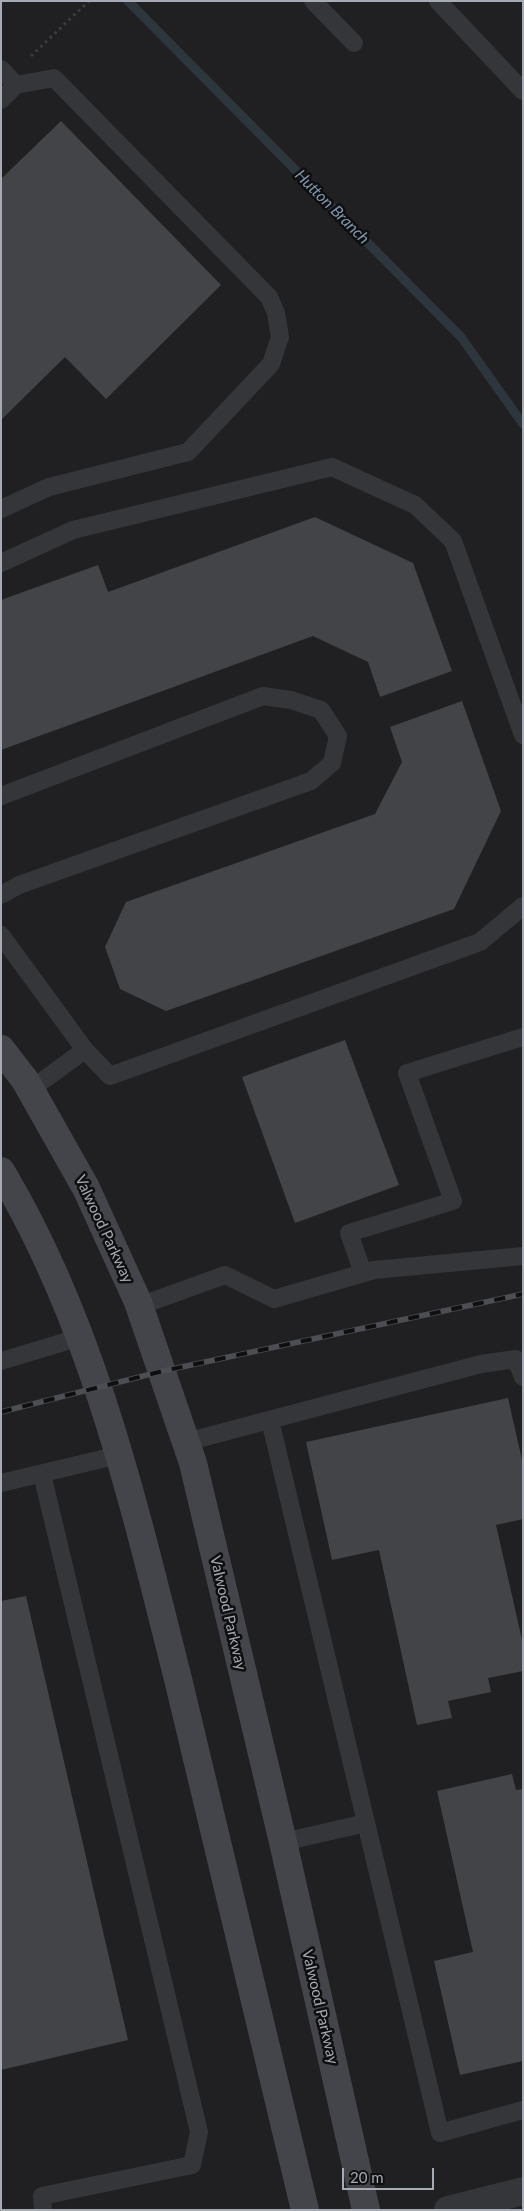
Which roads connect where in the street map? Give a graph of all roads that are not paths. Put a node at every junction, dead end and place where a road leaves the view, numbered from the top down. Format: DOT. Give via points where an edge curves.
graph roads {
  1 [pos="313,1"];
  2 [pos="438,1"];
  3 [pos="354,43"];
  4 [pos="1,69"];
  5 [pos="16,85"];
  6 [pos="523,91"];
  7 [pos="1,100"];
  8 [pos="1,509"];
  9 [pos="1,563"];
  10 [pos="523,736"];
  11 [pos="1,796"];
  12 [pos="1,895"];
  13 [pos="523,906"];
  14 [pos="1,935"];
  15 [pos="523,1037"];
  16 [pos="1,1049"];
  17 [pos="86,1050"];
  18 [pos="31,1089"];
  19 [pos="1,1171"];
  20 [pos="523,1256"];
  21 [pos="363,1273"];
  22 [pos="139,1306"];
  23 [pos="81,1337"];
  24 [pos="519,1359"];
  25 [pos="1,1361"];
  26 [pos="523,1377"];
  27 [pos="270,1420"];
  28 [pos="186,1442"];
  29 [pos="119,1454"];
  30 [pos="42,1474"];
  31 [pos="1,1483"];
  32 [pos="366,1822"];
  33 [pos="283,1842"];
  34 [pos="523,2110"];
  35 [pos="523,2191"];
  36 [pos="304,2209"];
  37 [pos="43,2210"];
  38 [pos="366,2210"];
  39 [pos="448,2210"];
  1 -- 3 [label="lane"];
  2 -- 6 [label="lane"];
  4 -- 5 [label="lane"];
  5 -- 7 [label="lane"];
  5 -- 8 [label="lane" via="54,78 269,297 276,313 280,337 271,364 188,452 49,487"];
  9 -- 10 [label="lane" via="73,530 332,467 415,504 453,541"];
  11 -- 12 [label="lane" via="262,696 291,700 321,710 338,736 332,763 311,781 19,885"];
  13 -- 17 [label="lane" via="480,942 110,1076"];
  14 -- 17 [label="lane"];
  15 -- 21 [label="lane" via="407,1072 453,1201 349,1233"];
  16 -- 18 [label="main road, Valwood Parkway"];
  17 -- 18 [label="lane"];
  18 -- 22 [label="main road, Valwood Parkway" via="86,1188"];
  19 -- 23 [label="main road" via="27,1214"];
  20 -- 21 [label="lane"];
  21 -- 22 [label="lane" via="274,1298 225,1275"];
  22 -- 28 [label="main road, Valwood Parkway"];
  23 -- 25 [label="lane"];
  23 -- 29 [label="main road"];
  24 -- 26 [label="lane"];
  24 -- 27 [label="lane" via="481,1364"];
  27 -- 28 [label="lane"];
  27 -- 32 [label="lane"];
  28 -- 33 [label="main road, Valwood Parkway"];
  29 -- 30 [label="lane"];
  29 -- 36 [label="main road" via="128,1479 221,1852"];
  30 -- 31 [label="lane"];
  30 -- 37 [label="lane" via="199,2132 192,2164 42,2196"];
  32 -- 33 [label="lane"];
  32 -- 34 [label="lane" via="440,2133"];
  33 -- 38 [label="main road, Valwood Parkway"];
  35 -- 39 [label="street"];
}
